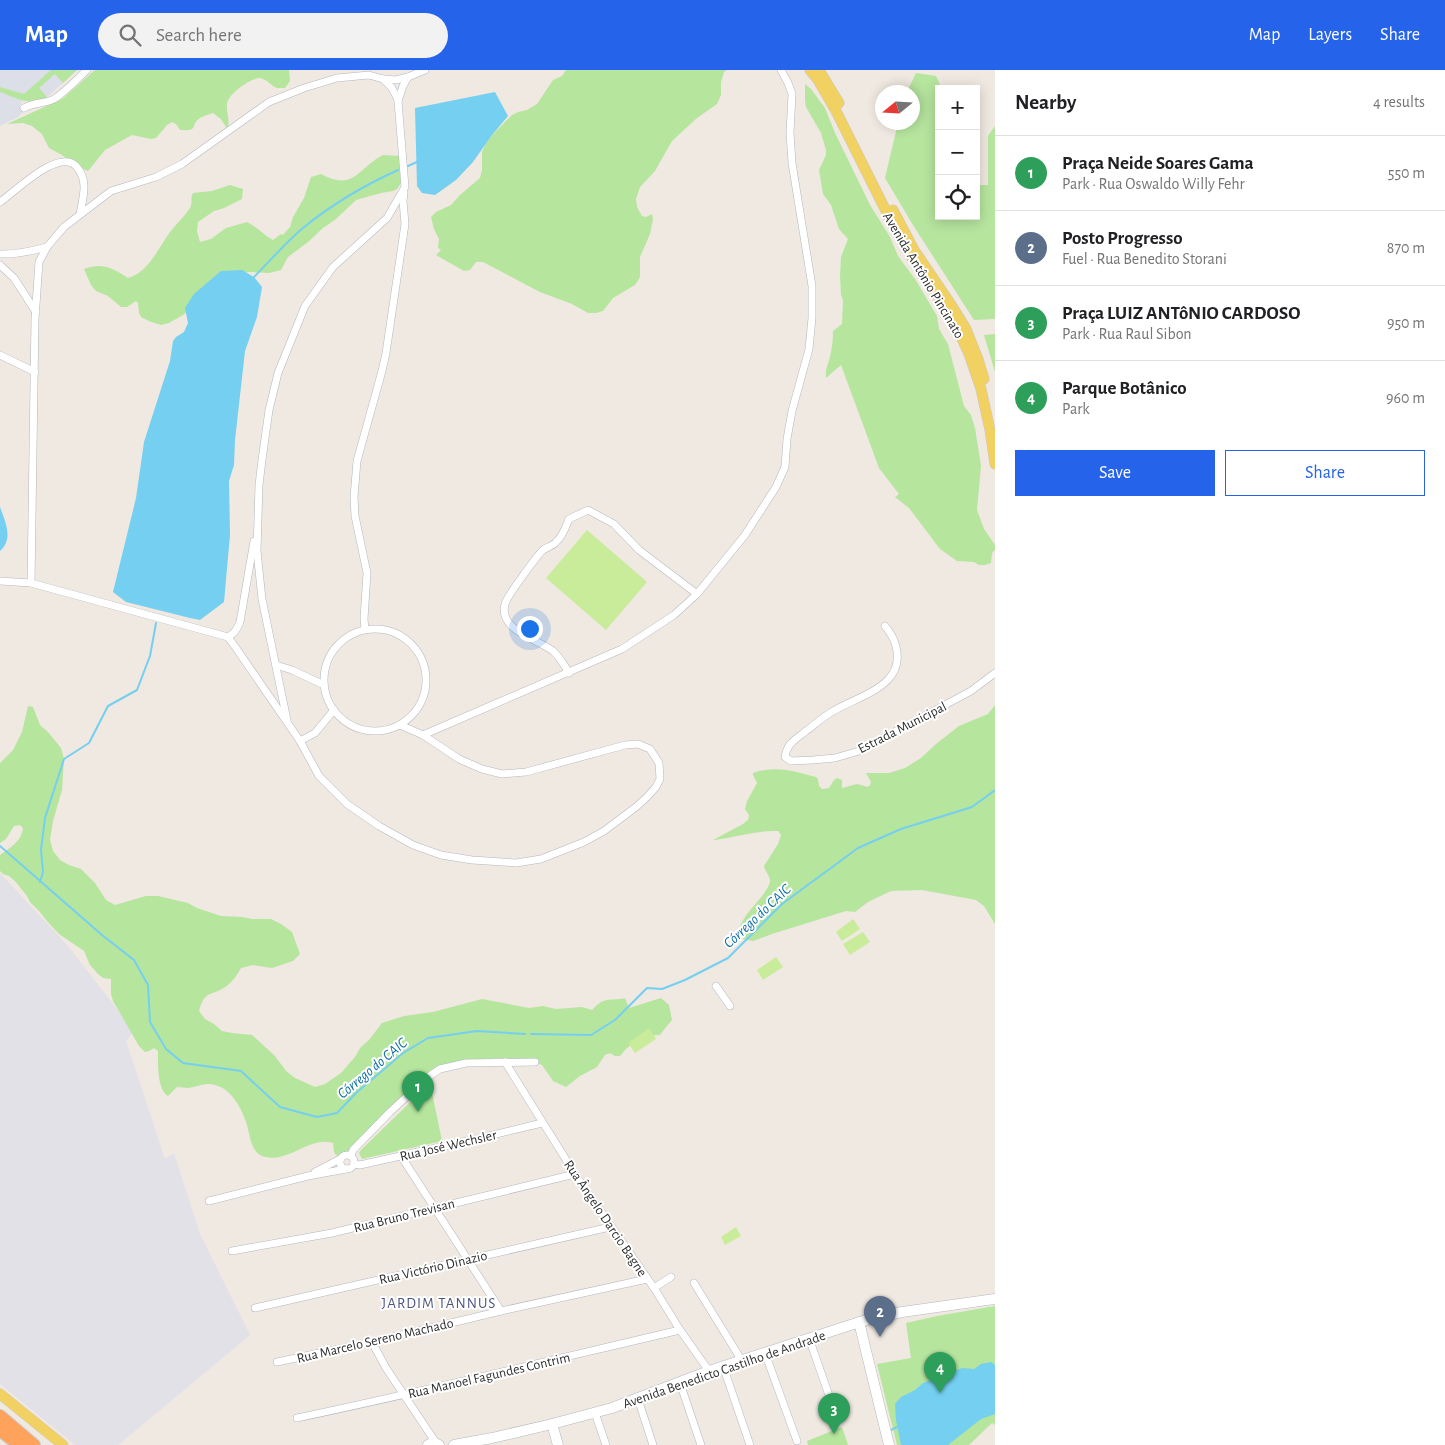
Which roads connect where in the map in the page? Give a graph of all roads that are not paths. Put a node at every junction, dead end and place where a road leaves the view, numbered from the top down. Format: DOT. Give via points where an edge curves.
graph roads {
  1 [pos="87,70"];
  2 [pos="425,70"];
  3 [pos="781,70"];
  4 [pos="804,70"];
  5 [pos="810,70"];
  6 [pos="819,75"];
  7 [pos="408,77"];
  8 [pos="383,79"];
  9 [pos="398,100"];
  10 [pos="24,108"];
  11 [pos="405,187"];
  12 [pos="0,202"];
  13 [pos="394,208"];
  14 [pos="403,212"];
  15 [pos="80,214"];
  16 [pos="47,247"];
  17 [pos="0,254"];
  18 [pos="0,265"];
  19 [pos="36,312"];
  20 [pos="0,355"];
  21 [pos="35,372"];
  22 [pos="995,421"];
  23 [pos="995,464"];
  24 [pos="258,520"];
  25 [pos="0,581"];
  26 [pos="31,583"];
  27 [pos="697,594"];
  28 [pos="885,626"];
  29 [pos="365,629"];
  30 [pos="228,637"];
  31 [pos="276,665"];
  32 [pos="569,673"];
  33 [pos="995,673"];
  34 [pos="324,685"];
  35 [pos="334,710"];
  36 [pos="288,723"];
  37 [pos="400,725"];
  38 [pos="423,735"];
  39 [pos="300,741"];
  40 [pos="716,986"];
  41 [pos="731,1007"];
  42 [pos="505,1062"];
  43 [pos="535,1062"];
  44 [pos="542,1123"];
  45 [pos="351,1155"];
  46 [pos="401,1156"];
  47 [pos="340,1159"];
  48 [pos="354,1164"];
  49 [pos="346,1169"];
  50 [pos="575,1174"];
  51 [pos="308,1176"];
  52 [pos="208,1201"];
  53 [pos="434,1207"];
  54 [pos="610,1227"];
  55 [pos="232,1251"];
  56 [pos="468,1259"];
  57 [pos="671,1277"];
  58 [pos="647,1279"];
  59 [pos="694,1282"];
  60 [pos="654,1288"];
  61 [pos="995,1299"];
  62 [pos="255,1308"];
  63 [pos="500,1311"];
  64 [pos="859,1322"];
  65 [pos="680,1330"];
  66 [pos="809,1338"];
  67 [pos="372,1342"];
  68 [pos="765,1353"];
  69 [pos="742,1361"];
  70 [pos="278,1362"];
  71 [pos="723,1366"];
  72 [pos="709,1371"];
  73 [pos="680,1383"];
  74 [pos="0,1394"];
  75 [pos="404,1395"];
  76 [pos="638,1399"];
  77 [pos="832,1404"];
  78 [pos="595,1413"];
  79 [pos="0,1416"];
  80 [pos="297,1418"];
  81 [pos="552,1424"];
  82 [pos="0,1430"];
  83 [pos="797,1442"];
  84 [pos="434,1444"];
  85 [pos="19,1445"];
  86 [pos="34,1445"];
  87 [pos="63,1445"];
  88 [pos="449,1445"];
  89 [pos="454,1445"];
  90 [pos="558,1445"];
  91 [pos="606,1445"];
  92 [pos="654,1445"];
  93 [pos="701,1445"];
  94 [pos="750,1445"];
  95 [pos="890,1445"];
  1 -- 10 [label="street" via="55,98"];
  2 -- 7 [label="street"];
  3 -- 27 [label="street" via="792,94 792,163 812,286 809,349 792,411 785,467 776,487 745,535"];
  4 -- 6 [label="main road" via="810,78"];
  5 -- 6 [label="main road, Avenida Antônio Pincinato"];
  6 -- 22 [label="main road, Avenida Antônio Pincinato" via="843,110 914,250 966,329"];
  6 -- 23 [label="main road, Avenida Antônio Pincinato" via="896,232 954,321 969,354 981,389"];
  7 -- 8 [label="street"];
  7 -- 9 [label="street"];
  8 -- 9 [label="street"];
  8 -- 15 [label="street" via="369,75 338,78 269,102 182,164 156,177 111,191"];
  9 -- 11 [label="street"];
  11 -- 13 [label="street"];
  11 -- 14 [label="street"];
  12 -- 15 [label="street" via="52,164 69,161 81,173 85,183"];
  13 -- 14 [label="street"];
  13 -- 24 [label="street" via="388,218 332,267 305,306 278,373 269,410"];
  14 -- 29 [label="street" via="405,224 386,353 357,461 354,508 367,573"];
  15 -- 16 [label="street"];
  16 -- 17 [label="street"];
  16 -- 19 [label="street" via="39,262"];
  18 -- 19 [label="street" via="14,278"];
  19 -- 21 [label="street"];
  20 -- 21 [label="street"];
  21 -- 26 [label="street"];
  24 -- 30 [label="street" via="240,622"];
  24 -- 31 [label="street" via="262,599"];
  25 -- 26 [label="street"];
  26 -- 30 [label="street"];
  27 -- 32 [label="street" via="674,615 622,649"];
  27 -- 32 [label="street" via="639,550 614,524 588,510 569,519 557,542 542,551 517,584 505,604 504,614 510,625 554,652"];
  28 -- 33 [label="street, Estrada Municipal" via="895,641 896,671 881,687 831,713 792,742 785,757 791,762 836,758 859,751 971,691"];
  29 -- 34 [label="street" via="351,634 334,649 325,670"];
  29 -- 37 [label="street" via="381,628 397,633 410,642 423,662 426,686 422,702"];
  30 -- 36 [label="street"];
  31 -- 34 [label="street"];
  31 -- 36 [label="street"];
  32 -- 38 [label="street"];
  34 -- 35 [label="street"];
  35 -- 37 [label="street" via="357,728 386,730"];
  35 -- 39 [label="street" via="315,733"];
  36 -- 39 [label="street"];
  37 -- 38 [label="street"];
  38 -- 39 [label="street" via="459,760 502,774 526,772 625,744 638,744 650,749 659,763 660,779 636,807 584,842 540,859 516,863 472,860 441,855 413,845 371,821 347,804 319,776"];
  40 -- 41 [label="street"];
  42 -- 43 [label="street"];
  42 -- 44 [label="street, Rua Ângelo Darcio Bagne"];
  42 -- 45 [label="street" via="466,1063 434,1072 390,1112"];
  44 -- 46 [label="street, Rua José Wechsler"];
  44 -- 50 [label="street, Rua Ângelo Darcio Bagne"];
  45 -- 47 [label="street"];
  45 -- 48 [label="street"];
  46 -- 48 [label="street, Rua José Wechsler"];
  46 -- 53 [label="street"];
  47 -- 49 [label="street" via="341,1166"];
  47 -- 51 [label="street"];
  48 -- 49 [label="street"];
  49 -- 51 [label="street"];
  50 -- 53 [label="street, Rua Bruno Trevisan"];
  50 -- 54 [label="street, Rua Ângelo Darcio Bagne"];
  51 -- 52 [label="street"];
  53 -- 55 [label="street, Rua Bruno Trevisan" via="332,1232"];
  53 -- 56 [label="street"];
  54 -- 56 [label="street, Rua Victório Dinazio"];
  54 -- 58 [label="street, Rua Ângelo Darcio Bagne"];
  56 -- 62 [label="street, Rua Victório Dinazio"];
  56 -- 63 [label="street"];
  57 -- 60 [label="street"];
  58 -- 60 [label="street, Rua Ângelo Darcio Bagne"];
  58 -- 63 [label="street, Rua Marcelo Sereno Machado"];
  59 -- 69 [label="street"];
  60 -- 65 [label="street, Rua Ângelo Darcio Bagne"];
  61 -- 64 [label="main road, Avenida Benedicto Castilho de Andrade" via="902,1312"];
  63 -- 67 [label="street, Rua Marcelo Sereno Machado"];
  64 -- 66 [label="main road, Avenida Benedicto Castilho de Andrade"];
  64 -- 95 [label="main road"];
  65 -- 72 [label="street, Rua Ângelo Darcio Bagne"];
  65 -- 75 [label="street, Rua Manoel Fagundes Contrim"];
  66 -- 68 [label="main road, Avenida Benedicto Castilho de Andrade"];
  66 -- 77 [label="street"];
  67 -- 70 [label="street, Rua Marcelo Sereno Machado"];
  67 -- 75 [label="street"];
  68 -- 69 [label="main road, Avenida Benedicto Castilho de Andrade"];
  68 -- 83 [label="street"];
  69 -- 71 [label="main road, Avenida Benedicto Castilho de Andrade"];
  71 -- 72 [label="main road, Avenida Benedicto Castilho de Andrade"];
  71 -- 94 [label="street"];
  72 -- 73 [label="main road, Avenida Benedicto Castilho de Andrade"];
  73 -- 76 [label="main road, Avenida Benedicto Castilho de Andrade"];
  73 -- 93 [label="street"];
  74 -- 87 [label="main road"];
  75 -- 80 [label="street, Rua Manoel Fagundes Contrim"];
  75 -- 84 [label="street"];
  76 -- 78 [label="main road, Avenida Benedicto Castilho de Andrade"];
  76 -- 92 [label="street"];
  78 -- 81 [label="main road, Avenida Benedicto Castilho de Andrade"];
  78 -- 91 [label="street"];
  79 -- 86 [label="highway"];
  81 -- 89 [label="main road, Avenida Benedicto Castilho de Andrade"];
  81 -- 90 [label="main road"];
  82 -- 85 [label="highway"];
  84 -- 88 [label="main road"];
}
